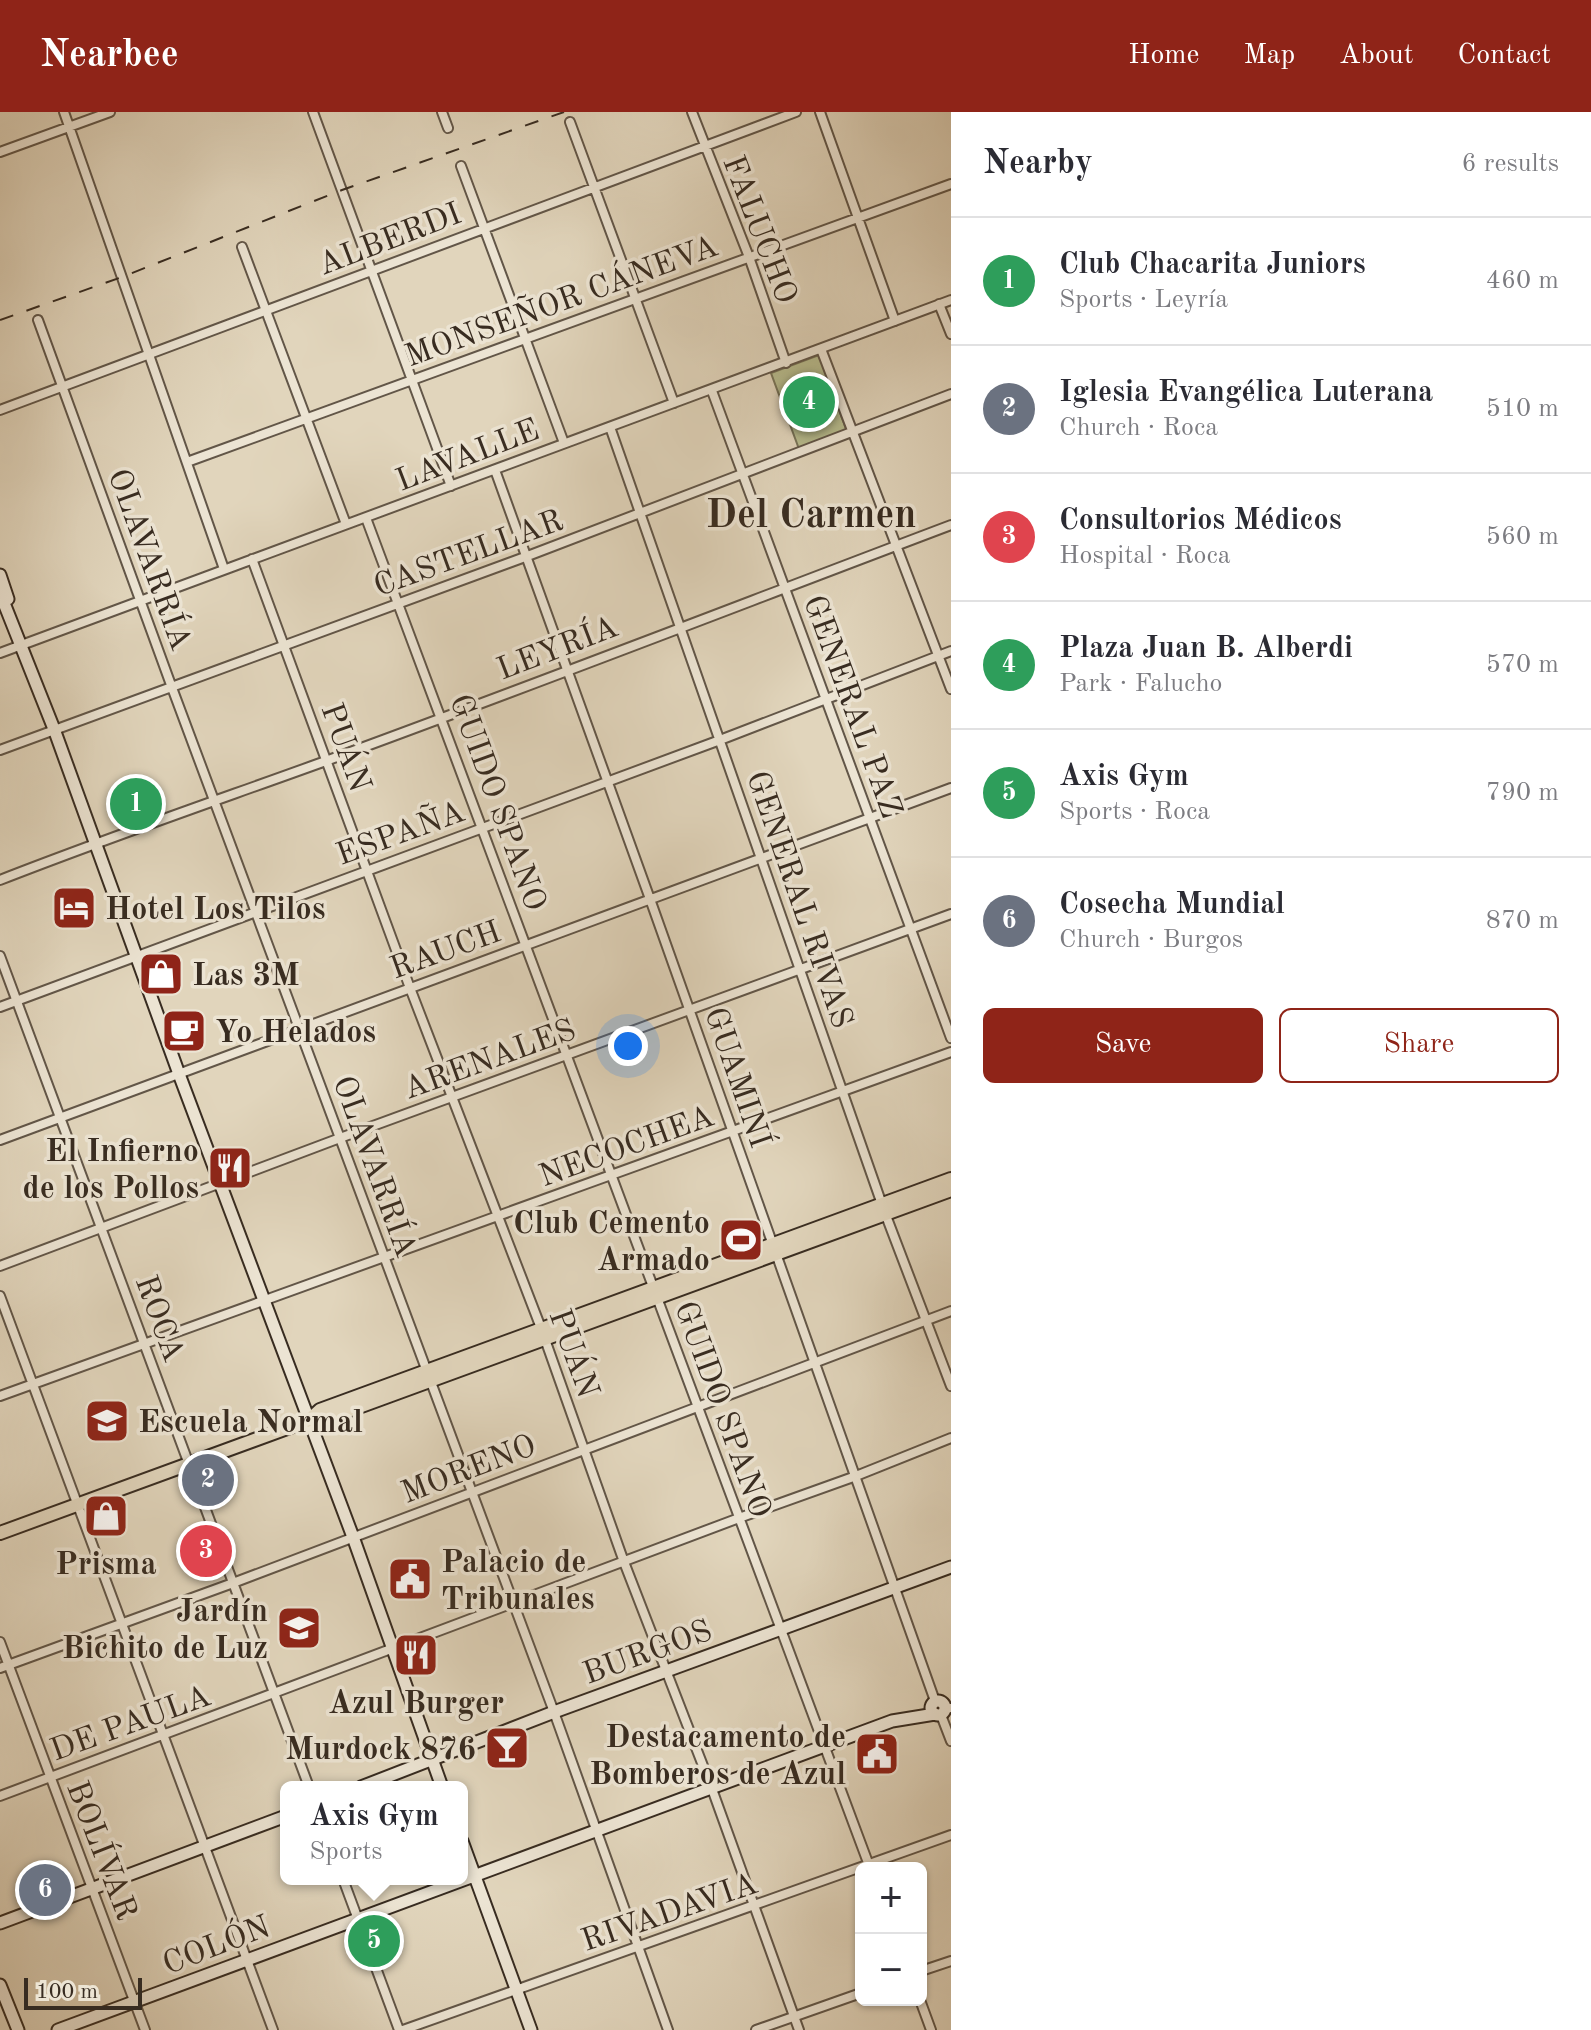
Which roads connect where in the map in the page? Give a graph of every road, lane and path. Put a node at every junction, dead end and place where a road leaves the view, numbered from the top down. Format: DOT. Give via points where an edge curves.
graph roads {
  1 [pos="64,112"];
  2 [pos="110,112"];
  3 [pos="313,112"];
  4 [pos="442,112"];
  5 [pos="692,112"];
  6 [pos="796,112"];
  7 [pos="820,112"];
  8 [pos="570,122"];
  9 [pos="70,127"];
  10 [pos="448,128"];
  11 [pos="705,147"];
  12 [pos="0,152"];
  13 [pos="461,166"];
  14 [pos="951,184"];
  15 [pos="593,187"];
  16 [pos="859,216"];
  17 [pos="483,228"];
  18 [pos="242,247"];
  19 [pos="749,257"];
  20 [pos="372,270"];
  21 [pos="635,297"];
  22 [pos="951,300"];
  23 [pos="939,304"];
  24 [pos="266,312"];
  25 [pos="38,320"];
  26 [pos="895,321"];
  27 [pos="951,334"];
  28 [pos="524,339"];
  29 [pos="821,349"];
  30 [pos="148,356"];
  31 [pos="786,363"];
  32 [pos="413,380"];
  33 [pos="64,387"];
  34 [pos="712,391"];
  35 [pos="951,394"];
  36 [pos="674,403"];
  37 [pos="0,410"];
  38 [pos="306,419"];
  39 [pos="610,427"];
  40 [pos="852,430"];
  41 [pos="564,443"];
  42 [pos="187,462"];
  43 [pos="495,470"];
  44 [pos="743,475"];
  45 [pos="451,486"];
  46 [pos="639,514"];
  47 [pos="366,518"];
  48 [pos="346,524"];
  49 [pos="951,525"];
  50 [pos="897,545"];
  51 [pos="525,557"];
  52 [pos="252,559"];
  53 [pos="224,569"];
  54 [pos="0,575"];
  55 [pos="786,589"];
  56 [pos="0,593"];
  57 [pos="141,599"];
  58 [pos="399,603"];
  59 [pos="681,626"];
  60 [pos="283,644"];
  61 [pos="21,645"];
  62 [pos="951,651"];
  63 [pos="0,653"];
  64 [pos="939,655"];
  65 [pos="568,670"];
  66 [pos="171,685"];
  67 [pos="951,689"];
  68 [pos="826,699"];
  69 [pos="442,716"];
  70 [pos="54,729"];
  71 [pos="720,740"];
  72 [pos="0,750"];
  73 [pos="326,761"];
  74 [pos="608,781"];
  75 [pos="951,788"];
  76 [pos="215,800"];
  77 [pos="871,819"];
  78 [pos="483,828"];
  79 [pos="95,842"];
  80 [pos="759,858"];
  81 [pos="367,869"];
  82 [pos="0,880"];
  83 [pos="650,899"];
  84 [pos="257,912"];
  85 [pos="951,914"];
  86 [pos="911,929"];
  87 [pos="527,945"];
  88 [pos="0,956"];
  89 [pos="137,958"];
  90 [pos="799,968"];
  91 [pos="410,988"];
  92 [pos="17,1001"];
  93 [pos="0,1007"];
  94 [pos="690,1009"];
  95 [pos="299,1028"];
  96 [pos="951,1038"];
  97 [pos="951,1052"];
  98 [pos="568,1054"];
  99 [pos="179,1074"];
  100 [pos="843,1091"];
  101 [pos="453,1097"];
  102 [pos="61,1117"];
  103 [pos="732,1132"];
  104 [pos="340,1138"];
  105 [pos="0,1140"];
  106 [pos="610,1176"];
  107 [pos="951,1179"];
  108 [pos="221,1184"];
  109 [pos="951,1190"];
  110 [pos="884,1208"];
  111 [pos="497,1217"];
  112 [pos="103,1227"];
  113 [pos="774,1249"];
  114 [pos="384,1257"];
  115 [pos="0,1266"];
  116 [pos="655,1292"];
  117 [pos="0,1296"];
  118 [pos="264,1301"];
  119 [pos="951,1311"];
  120 [pos="926,1320"];
  121 [pos="543,1333"];
  122 [pos="143,1343"];
  123 [pos="815,1364"];
  124 [pos="429,1375"];
  125 [pos="31,1384"];
  126 [pos="951,1386"];
  127 [pos="0,1396"];
  128 [pos="699,1406"];
  129 [pos="309,1420"];
  130 [pos="951,1438"];
  131 [pos="584,1450"];
  132 [pos="190,1463"];
  133 [pos="856,1476"];
  134 [pos="471,1493"];
  135 [pos="77,1504"];
  136 [pos="739,1518"];
  137 [pos="0,1533"];
  138 [pos="353,1537"];
  139 [pos="624,1562"];
  140 [pos="951,1567"];
  141 [pos="233,1583"];
  142 [pos="897,1588"];
  143 [pos="513,1603"];
  144 [pos="120,1623"];
  145 [pos="780,1631"];
  146 [pos="0,1642"];
  147 [pos="393,1648"];
  148 [pos="4,1666"];
  149 [pos="667,1671"];
  150 [pos="276,1693"];
  151 [pos="945,1708"];
  152 [pos="554,1712"];
  153 [pos="164,1735"];
  154 [pos="951,1741"];
  155 [pos="824,1746"];
  156 [pos="432,1760"];
  157 [pos="49,1778"];
  158 [pos="307,1781"];
  159 [pos="377,1781"];
  160 [pos="440,1781"];
  161 [pos="712,1789"];
  162 [pos="0,1796"];
  163 [pos="280,1818"];
  164 [pos="598,1830"];
  165 [pos="951,1835"];
  166 [pos="203,1847"];
  167 [pos="468,1857"];
  168 [pos="868,1862"];
  169 [pos="880,1862"];
  170 [pos="855,1871"];
  171 [pos="475,1876"];
  172 [pos="468,1879"];
  173 [pos="345,1885"];
  174 [pos="450,1885"];
  175 [pos="93,1888"];
  176 [pos="754,1907"];
  177 [pos="358,1918"];
  178 [pos="0,1923"];
  179 [pos="638,1947"];
  180 [pos="247,1960"];
  181 [pos="951,1961"];
  182 [pos="927,1969"];
  183 [pos="0,1985"];
  184 [pos="517,1990"];
  185 [pos="855,1995"];
  186 [pos="135,2003"];
  187 [pos="922,2006"];
  188 [pos="794,2016"];
  189 [pos="18,2030"];
  190 [pos="58,2030"];
  191 [pos="145,2030"];
  192 [pos="273,2030"];
  193 [pos="401,2030"];
  194 [pos="531,2030"];
  195 [pos="668,2030"];
  196 [pos="756,2030"];
  197 [pos="799,2030"];
  198 [pos="931,2030"];
  1 -- 9 [label="street"];
  2 -- 9 [label="street"];
  3 -- 20 [label="street"];
  4 -- 10 [label="street"];
  5 -- 11 [label="street, FALUCHO"];
  6 -- 11 [label="street, ALBERDI"];
  7 -- 16 [label="street"];
  8 -- 15 [label="street"];
  9 -- 12 [label="street"];
  9 -- 30 [label="street"];
  11 -- 15 [label="street, ALBERDI"];
  11 -- 19 [label="street, FALUCHO"];
  13 -- 17 [label="street"];
  14 -- 16 [label="street, MONSEÑOR CÁNEVA"];
  15 -- 17 [label="street, ALBERDI"];
  15 -- 21 [label="street"];
  16 -- 19 [label="street, MONSEÑOR CÁNEVA"];
  16 -- 26 [label="street"];
  17 -- 20 [label="street, ALBERDI"];
  17 -- 28 [label="street"];
  18 -- 24 [label="street"];
  19 -- 21 [label="street, MONSEÑOR CÁNEVA"];
  19 -- 31 [label="street, FALUCHO"];
  20 -- 24 [label="street, ALBERDI"];
  20 -- 32 [label="street"];
  21 -- 28 [label="street, MONSEÑOR CÁNEVA"];
  21 -- 36 [label="street"];
  22 -- 23 [label="street, LAVALLE"];
  23 -- 26 [label="street, LAVALLE"];
  23 -- 27 [label="street"];
  24 -- 30 [label="street, ALBERDI"];
  24 -- 38 [label="street"];
  25 -- 33 [label="street, OLAVARRÍA"];
  26 -- 29 [label="street, LAVALLE"];
  28 -- 32 [label="street, MONSEÑOR CÁNEVA"];
  28 -- 41 [label="street"];
  29 -- 31 [label="street, LAVALLE"];
  29 -- 40 [label="street"];
  30 -- 33 [label="street, ALBERDI"];
  30 -- 42 [label="street"];
  31 -- 34 [label="street, LAVALLE"];
  32 -- 38 [label="street, MONSEÑOR CÁNEVA"];
  32 -- 45 [label="street"];
  33 -- 37 [label="street, ALBERDI"];
  33 -- 57 [label="street, OLAVARRÍA"];
  34 -- 36 [label="street, LAVALLE"];
  34 -- 44 [label="street, GENERAL PAZ"];
  35 -- 40 [label="street, CASTELLAR"];
  36 -- 39 [label="street, LAVALLE"];
  38 -- 42 [label="street, MONSEÑOR CÁNEVA"];
  38 -- 48 [label="street"];
  39 -- 41 [label="street, LAVALLE"];
  39 -- 46 [label="street, GENERAL RIVAS"];
  40 -- 44 [label="street, CASTELLAR"];
  40 -- 50 [label="street"];
  41 -- 43 [label="street, LAVALLE"];
  42 -- 53 [label="street"];
  43 -- 45 [label="street, LAVALLE"];
  43 -- 51 [label="street, GUAMINÍ"];
  44 -- 46 [label="street, CASTELLAR"];
  44 -- 55 [label="street, GENERAL PAZ"];
  45 -- 47 [label="street, LAVALLE"];
  46 -- 51 [label="street, CASTELLAR"];
  46 -- 59 [label="street, GENERAL RIVAS"];
  47 -- 48 [label="street, LAVALLE"];
  47 -- 58 [label="street, GUIDO SPANO"];
  48 -- 52 [label="street, LAVALLE"];
  49 -- 50 [label="street, LEYRÍA"];
  50 -- 55 [label="street, LEYRÍA"];
  50 -- 64 [label="street"];
  51 -- 58 [label="street, CASTELLAR"];
  51 -- 65 [label="street, GUAMINÍ"];
  52 -- 53 [label="street, LAVALLE"];
  52 -- 60 [label="street, PUÁN"];
  53 -- 57 [label="street, LAVALLE"];
  54 -- 61 [label="main road"];
  55 -- 59 [label="street, LEYRÍA"];
  55 -- 68 [label="street, GENERAL PAZ"];
  56 -- 61 [label="main road"];
  57 -- 61 [label="street, LAVALLE"];
  57 -- 66 [label="street, OLAVARRÍA"];
  58 -- 60 [label="street, CASTELLAR"];
  58 -- 69 [label="street, GUIDO SPANO"];
  59 -- 65 [label="street, LEYRÍA"];
  59 -- 71 [label="street, GENERAL RIVAS"];
  60 -- 66 [label="street, CASTELLAR"];
  60 -- 73 [label="street, PUÁN"];
  61 -- 63 [label="street, LAVALLE"];
  61 -- 70 [label="main road"];
  62 -- 64 [label="street, ESPAÑA"];
  64 -- 67 [label="street"];
  64 -- 68 [label="street, ESPAÑA"];
  65 -- 69 [label="street, LEYRÍA"];
  65 -- 74 [label="street, GUAMINÍ"];
  66 -- 70 [label="street, CASTELLAR"];
  66 -- 76 [label="street, OLAVARRÍA"];
  68 -- 71 [label="street, ESPAÑA"];
  68 -- 77 [label="street, GENERAL PAZ"];
  69 -- 73 [label="street, LEYRÍA"];
  69 -- 78 [label="street, GUIDO SPANO"];
  70 -- 72 [label="street, CASTELLAR"];
  70 -- 79 [label="main road"];
  71 -- 74 [label="street, ESPAÑA"];
  71 -- 80 [label="street, GENERAL RIVAS"];
  73 -- 76 [label="street, LEYRÍA"];
  73 -- 81 [label="street, PUÁN"];
  74 -- 78 [label="street, ESPAÑA"];
  74 -- 83 [label="street, GUAMINÍ"];
  75 -- 77 [label="street, RAUCH"];
  76 -- 79 [label="street, LEYRÍA"];
  76 -- 84 [label="street, OLAVARRÍA"];
  77 -- 80 [label="street, RAUCH"];
  77 -- 86 [label="street, GENERAL PAZ"];
  78 -- 81 [label="street, ESPAÑA"];
  78 -- 87 [label="street, GUIDO SPANO"];
  79 -- 82 [label="street, LEYRÍA"];
  79 -- 89 [label="main road"];
  80 -- 83 [label="street, RAUCH"];
  80 -- 90 [label="street, GENERAL RIVAS"];
  81 -- 84 [label="street, ESPAÑA"];
  81 -- 91 [label="street, PUÁN"];
  83 -- 87 [label="street, RAUCH"];
  83 -- 94 [label="street, GUAMINÍ"];
  84 -- 89 [label="street, ESPAÑA"];
  84 -- 95 [label="street, OLAVARRÍA"];
  85 -- 86 [label="street, ARENALES"];
  86 -- 90 [label="street, ARENALES"];
  86 -- 96 [label="street, GENERAL PAZ"];
  87 -- 91 [label="street, RAUCH"];
  87 -- 98 [label="street, GUIDO SPANO"];
  88 -- 92 [label="street, ROCA"];
  89 -- 92 [label="street, ESPAÑA"];
  89 -- 99 [label="main road"];
  90 -- 94 [label="street, ARENALES"];
  90 -- 100 [label="street, GENERAL RIVAS"];
  91 -- 95 [label="street, RAUCH"];
  91 -- 101 [label="street, PUÁN"];
  92 -- 93 [label="street, ESPAÑA"];
  92 -- 102 [label="street, ROCA"];
  94 -- 98 [label="street, ARENALES"];
  94 -- 103 [label="street, GUAMINÍ"];
  95 -- 99 [label="street, RAUCH"];
  95 -- 104 [label="street, OLAVARRÍA"];
  97 -- 100 [label="street, NECOCHEA"];
  98 -- 101 [label="street, ARENALES"];
  98 -- 106 [label="street, GUIDO SPANO"];
  99 -- 102 [label="street, RAUCH"];
  99 -- 108 [label="main road"];
  100 -- 103 [label="street, NECOCHEA"];
  100 -- 110 [label="street, GENERAL RIVAS"];
  101 -- 104 [label="street, ARENALES"];
  101 -- 111 [label="street, PUÁN"];
  102 -- 105 [label="street, RAUCH"];
  102 -- 112 [label="street, ROCA"];
  103 -- 106 [label="street, NECOCHEA"];
  103 -- 113 [label="street, GUAMINÍ"];
  104 -- 108 [label="street, ARENALES"];
  104 -- 114 [label="street, OLAVARRÍA"];
  106 -- 111 [label="street, NECOCHEA"];
  106 -- 116 [label="street, GUIDO SPANO"];
  107 -- 110 [label="main road"];
  108 -- 112 [label="street, ARENALES"];
  108 -- 118 [label="main road"];
  109 -- 110 [label="main road"];
  110 -- 113 [label="main road"];
  110 -- 120 [label="street, GENERAL RIVAS"];
  111 -- 114 [label="street, NECOCHEA"];
  111 -- 121 [label="street, PUÁN"];
  112 -- 115 [label="street, ARENALES"];
  112 -- 122 [label="street, ROCA"];
  113 -- 116 [label="main road"];
  113 -- 123 [label="street, GUAMINÍ"];
  114 -- 118 [label="street, NECOCHEA"];
  114 -- 124 [label="street, OLAVARRÍA"];
  116 -- 121 [label="main road"];
  116 -- 128 [label="street, GUIDO SPANO"];
  117 -- 125 [label="street"];
  118 -- 122 [label="street, NECOCHEA"];
  118 -- 129 [label="main road"];
  119 -- 120 [label="street, MORENO"];
  120 -- 123 [label="street, MORENO"];
  120 -- 126 [label="street, GENERAL RIVAS"];
  121 -- 124 [label="main road"];
  121 -- 131 [label="street, PUÁN"];
  122 -- 125 [label="street, NECOCHEA"];
  122 -- 132 [label="street, ROCA"];
  123 -- 128 [label="street, MORENO"];
  123 -- 133 [label="street, GUAMINÍ"];
  124 -- 129 [label="main road" via="323,1420"];
  124 -- 134 [label="street, OLAVARRÍA"];
  125 -- 127 [label="street, NECOCHEA"];
  125 -- 135 [label="street"];
  128 -- 131 [label="street, MORENO"];
  128 -- 136 [label="street, GUIDO SPANO"];
  129 -- 132 [label="main road"];
  129 -- 138 [label="main road"];
  130 -- 133 [label="street, DE PAULA"];
  131 -- 134 [label="street, MORENO"];
  131 -- 139 [label="street, PUÁN"];
  132 -- 135 [label="main road"];
  132 -- 141 [label="street, ROCA"];
  133 -- 136 [label="street, DE PAULA"];
  133 -- 142 [label="street, GUAMINÍ"];
  134 -- 138 [label="street, MORENO"];
  134 -- 143 [label="street, OLAVARRÍA"];
  135 -- 137 [label="main road"];
  135 -- 144 [label="street"];
  136 -- 139 [label="street, DE PAULA"];
  136 -- 145 [label="street, GUIDO SPANO"];
  138 -- 141 [label="street, MORENO"];
  138 -- 147 [label="main road"];
  139 -- 143 [label="street, DE PAULA"];
  139 -- 149 [label="street, PUÁN"];
  140 -- 142 [label="main road, BURGOS"];
  141 -- 144 [label="street, MORENO"];
  141 -- 150 [label="street, ROCA"];
  142 -- 145 [label="main road, BURGOS"];
  142 -- 151 [label="street, GUAMINÍ"];
  143 -- 147 [label="street, DE PAULA"];
  143 -- 152 [label="street, OLAVARRÍA"];
  144 -- 148 [label="street, MORENO"];
  144 -- 153 [label="street"];
  145 -- 149 [label="main road, BURGOS"];
  145 -- 155 [label="street, GUIDO SPANO"];
  146 -- 148 [label="street, BOLÍVAR"];
  147 -- 150 [label="street, DE PAULA"];
  147 -- 156 [label="main road"];
  148 -- 157 [label="street, BOLÍVAR"];
  149 -- 152 [label="main road, BURGOS"];
  149 -- 161 [label="street, PUÁN"];
  150 -- 153 [label="street, DE PAULA"];
  150 -- 158 [label="street, ROCA"];
  151 -- 154 [label="street, GUAMINÍ"];
  151 -- 155 [label="main road, COLÓN"];
  152 -- 156 [label="main road, BURGOS"];
  152 -- 164 [label="street, OLAVARRÍA"];
  153 -- 157 [label="street, DE PAULA"];
  153 -- 166 [label="street"];
  155 -- 161 [label="main road, COLÓN"];
  155 -- 168 [label="street, GUIDO SPANO"];
  156 -- 159 [label="main road, BURGOS"];
  156 -- 160 [label="main road"];
  157 -- 162 [label="street, DE PAULA"];
  157 -- 175 [label="street, BOLÍVAR"];
  161 -- 164 [label="main road, COLÓN"];
  161 -- 176 [label="street, PUÁN"];
  163 -- 166 [label="main road"];
  164 -- 171 [label="main road, COLÓN"];
  164 -- 179 [label="street, OLAVARRÍA"];
  165 -- 169 [label="street, RIVADAVIA"];
  166 -- 175 [label="main road"];
  166 -- 180 [label="street"];
  167 -- 171 [label="main road"];
  170 -- 176 [label="street, RIVADAVIA"];
  171 -- 172 [label="main road, COLÓN"];
  171 -- 184 [label="main road"];
  173 -- 177 [label="street"];
  174 -- 177 [label="main road, COLÓN"];
  175 -- 178 [label="main road"];
  175 -- 186 [label="street, BOLÍVAR"];
  176 -- 179 [label="street, RIVADAVIA"];
  176 -- 188 [label="street, PUÁN"];
  177 -- 180 [label="main road, COLÓN"];
  177 -- 193 [label="street"];
  179 -- 184 [label="street, RIVADAVIA"];
  179 -- 195 [label="street, OLAVARRÍA"];
  180 -- 186 [label="main road, COLÓN"];
  180 -- 192 [label="street"];
  181 -- 182 [label="street"];
  183 -- 189 [label="main road"];
  184 -- 193 [label="street, RIVADAVIA"];
  184 -- 194 [label="main road"];
  185 -- 188 [label="street"];
  186 -- 190 [label="main road, COLÓN"];
  186 -- 191 [label="street, BOLÍVAR"];
  187 -- 198 [label="street"];
  188 -- 196 [label="street"];
  188 -- 197 [label="street, PUÁN"];
}
